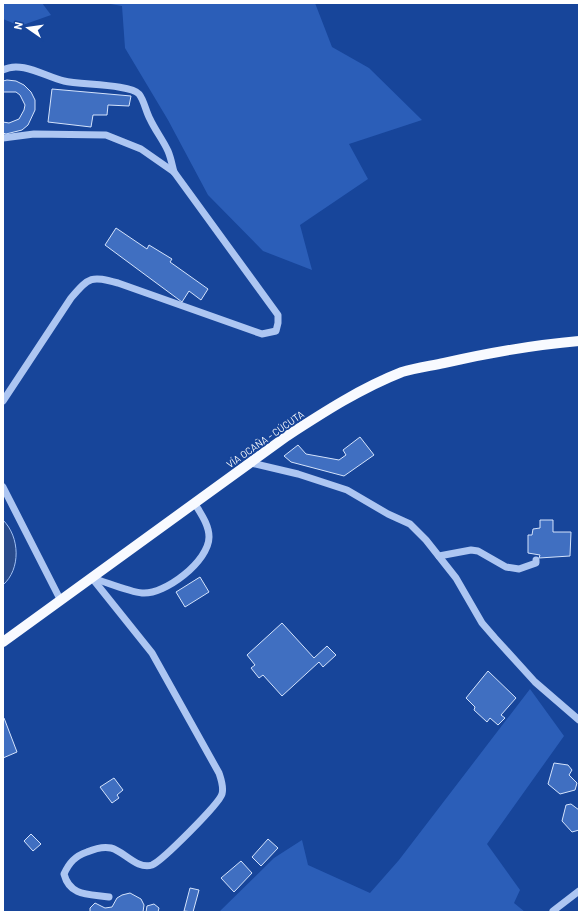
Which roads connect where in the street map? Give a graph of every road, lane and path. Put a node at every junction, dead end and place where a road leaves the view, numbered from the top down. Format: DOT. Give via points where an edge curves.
graph roads {
  1 [pos="3,70"];
  2 [pos="3,138"];
  3 [pos="174,172"];
  4 [pos="579,341"];
  5 [pos="3,401"];
  6 [pos="250,463"];
  7 [pos="3,487"];
  8 [pos="195,504"];
  9 [pos="439,556"];
  10 [pos="536,560"];
  11 [pos="92,578"];
  12 [pos="61,601"];
  13 [pos="3,642"];
  14 [pos="571,712"];
  15 [pos="579,713"];
  16 [pos="579,720"];
  17 [pos="579,891"];
  18 [pos="109,897"];
  19 [pos="553,911"];
  1 -- 3 [label="street" via="9,66 32,70 64,81 133,90 139,94 168,152"];
  2 -- 3 [label="street" via="34,134 106,135 141,148"];
  3 -- 5 [label="street" via="278,316 276,330 262,334 97,278 84,283 72,298"];
  4 -- 6 [label="main road, VÍA OCAÑA - CÚCUTA" via="544,344 469,357 403,372 364,389 327,410"];
  6 -- 8 [label="main road, VÍA OCAÑA - CÚCUTA"];
  6 -- 9 [label="street" via="298,474 347,490 410,524"];
  7 -- 12 [label="street"];
  8 -- 11 [label="main road, VÍA OCAÑA - CÚCUTA"];
  8 -- 11 [label="street" via="208,527 209,539 203,556 191,569 157,590 143,593"];
  9 -- 10 [label="street" via="462,550 478,551 506,567 519,569 536,564"];
  9 -- 14 [label="street" via="495,638 535,682"];
  11 -- 12 [label="main road, VÍA OCAÑA - CÚCUTA"];
  11 -- 18 [label="street" via="152,653 219,773 223,792 217,803 152,865 138,863 110,848 97,848 68,864 64,874 70,888 76,892"];
  12 -- 13 [label="main road, VÍA OCAÑA - CÚCUTA"];
  14 -- 15 [label="street"];
  14 -- 16 [label="street"];
  17 -- 19 [label="street"];
}
